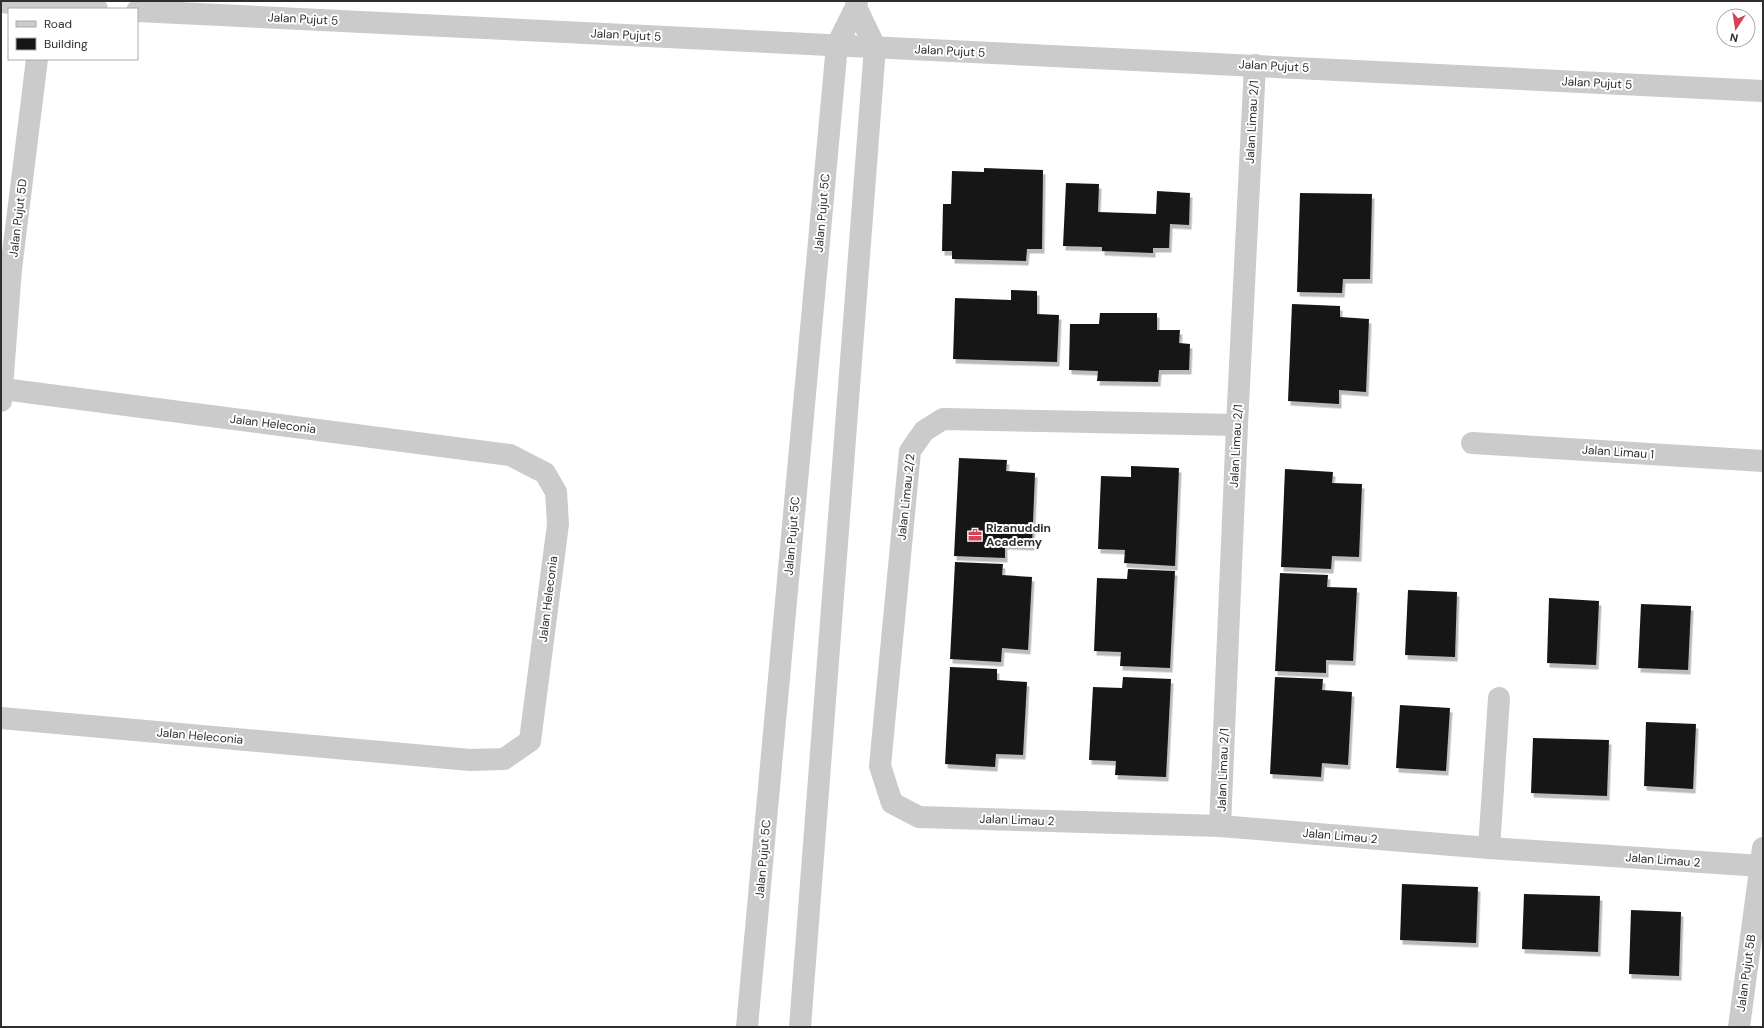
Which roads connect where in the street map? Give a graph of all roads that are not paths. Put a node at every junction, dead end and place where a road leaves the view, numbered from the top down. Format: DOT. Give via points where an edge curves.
graph roads {
  1 [pos="1,2"];
  2 [pos="857,4"];
  3 [pos="44,6"];
  4 [pos="79,8"];
  5 [pos="138,11"];
  6 [pos="837,45"];
  7 [pos="875,47"];
  8 [pos="37,60"];
  9 [pos="1254,66"];
  10 [pos="1763,91"];
  11 [pos="6,268"];
  12 [pos="2,395"];
  13 [pos="1237,426"];
  14 [pos="1472,443"];
  15 [pos="1763,461"];
  16 [pos="1499,698"];
  17 [pos="1,718"];
  18 [pos="919,817"];
  19 [pos="1220,826"];
  20 [pos="1489,848"];
  21 [pos="1762,857"];
  22 [pos="747,1027"];
  23 [pos="800,1027"];
  24 [pos="1739,1027"];
  1 -- 3 [label="street"];
  2 -- 6 [label="street"];
  2 -- 7 [label="street"];
  3 -- 4 [label="street"];
  5 -- 6 [label="street, Jalan Pujut 5"];
  6 -- 7 [label="street, Jalan Pujut 5"];
  6 -- 22 [label="street, Jalan Pujut 5C"];
  7 -- 9 [label="street, Jalan Pujut 5"];
  7 -- 23 [label="street"];
  8 -- 11 [label="street, Jalan Pujut 5D"];
  9 -- 10 [label="street, Jalan Pujut 5"];
  9 -- 13 [label="street, Jalan Limau 2/1"];
  11 -- 12 [label="street, Jalan Pujut 5D"];
  12 -- 17 [label="street, Jalan Heleconia" via="510,455 545,473 556,492 558,524 530,740 504,759 470,760"];
  13 -- 18 [label="street, Jalan Limau 2/2" via="943,419 924,431 910,450 880,766 892,803"];
  13 -- 19 [label="street, Jalan Limau 2/1"];
  14 -- 15 [label="street, Jalan Limau 1"];
  16 -- 20 [label="street"];
  18 -- 19 [label="street, Jalan Limau 2"];
  19 -- 20 [label="street, Jalan Limau 2"];
  20 -- 21 [label="street, Jalan Limau 2"];
  21 -- 24 [label="street, Jalan Pujut 5B"];
}
